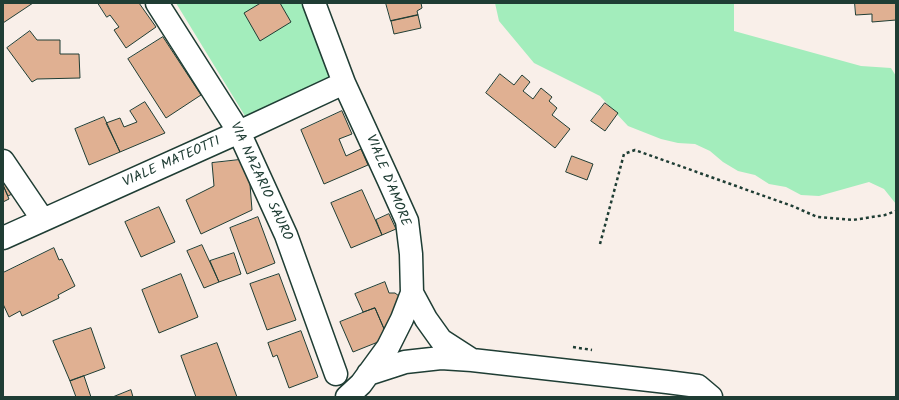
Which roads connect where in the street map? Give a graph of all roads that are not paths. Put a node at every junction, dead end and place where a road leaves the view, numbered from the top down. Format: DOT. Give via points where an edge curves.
graph roads {
  1 [pos="157,3"];
  2 [pos="314,3"];
  3 [pos="344,83"];
  4 [pos="239,132"];
  5 [pos="3,161"];
  6 [pos="43,220"];
  7 [pos="3,238"];
  8 [pos="412,293"];
  9 [pos="472,360"];
  10 [pos="336,374"];
  11 [pos="368,374"];
  12 [pos="347,397"];
  13 [pos="712,397"];
  1 -- 4 [label="street, VIA NAZARIO SAURO"];
  2 -- 3 [label="street, VIALE D'AMORE"];
  3 -- 4 [label="street, VIALE MATEOTTI"];
  3 -- 8 [label="street, VIALE D'AMORE" via="407,221"];
  4 -- 6 [label="street, VIALE MATEOTTI"];
  4 -- 10 [label="street, VIA NAZARIO SAURO" via="286,235"];
  5 -- 6 [label="street"];
  6 -- 7 [label="street, VIALE MATEOTTI"];
  8 -- 9 [label="street" via="441,340"];
  8 -- 11 [label="street, VIALE D'AMORE" via="388,347"];
  9 -- 11 [label="street" via="441,358 405,362"];
  9 -- 13 [label="street" via="698,386"];
  11 -- 12 [label="street, VIALE D'AMORE" via="362,384"];
}
